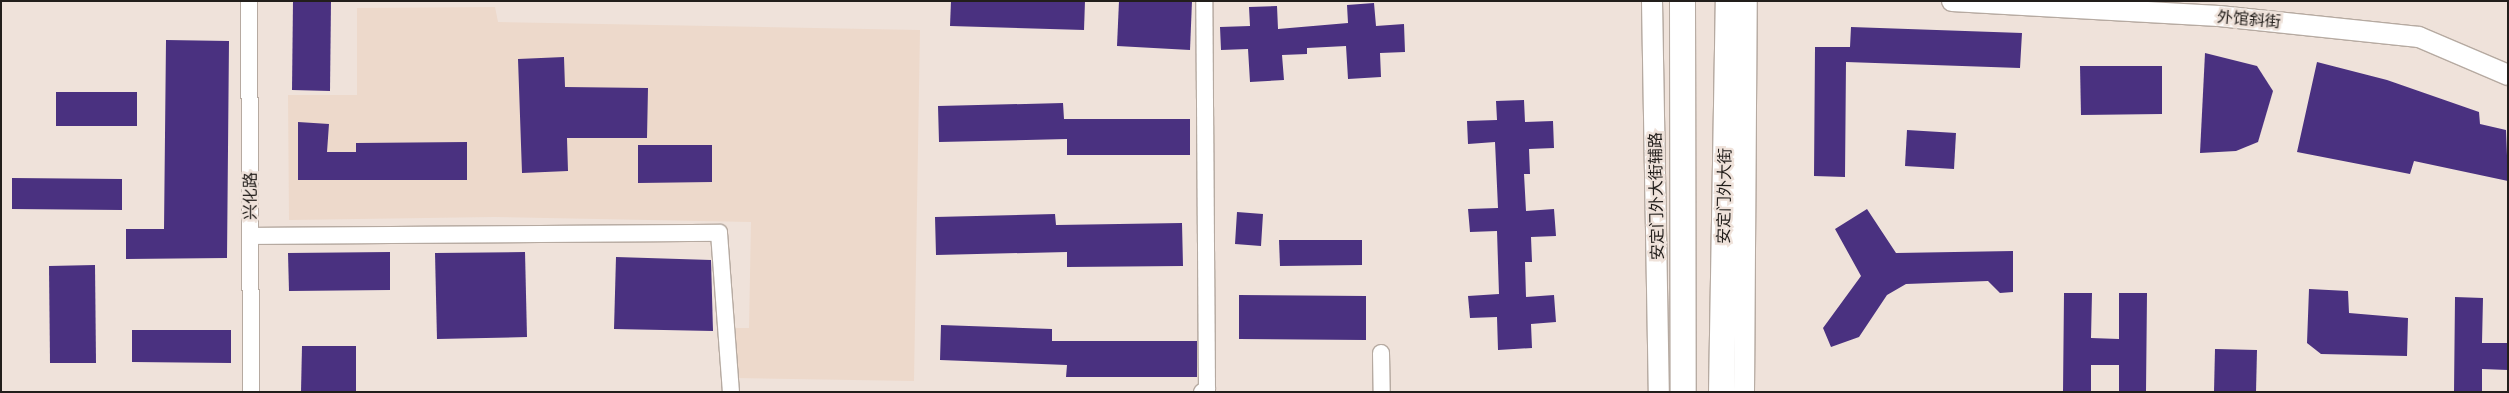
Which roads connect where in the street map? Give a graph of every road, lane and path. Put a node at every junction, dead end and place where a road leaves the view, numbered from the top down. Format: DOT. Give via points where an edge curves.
graph roads {
  1 [pos="249,1"];
  2 [pos="1204,1"];
  3 [pos="1652,1"];
  4 [pos="1682,1"];
  5 [pos="1728,1"];
  6 [pos="1747,1"];
  7 [pos="1952,1"];
  8 [pos="2220,9"];
  9 [pos="2508,75"];
  10 [pos="250,236"];
  11 [pos="1381,353"];
  12 [pos="251,392"];
  13 [pos="731,392"];
  14 [pos="1202,392"];
  15 [pos="1382,392"];
  16 [pos="1659,392"];
  17 [pos="1683,392"];
  18 [pos="1721,392"];
  19 [pos="1744,392"];
  1 -- 10 [label="street, 兴化路"];
  2 -- 14 [label="street" via="1206,389"];
  3 -- 16 [label="street, 安定门外大街辅路"];
  4 -- 17 [label="main road"];
  5 -- 18 [label="main road, 安定门外大街"];
  6 -- 19 [label="street"];
  7 -- 8 [label="street, 外馆斜街"];
  8 -- 9 [label="street, 外馆斜街" via="2419,37"];
  10 -- 12 [label="street, 兴化路"];
  10 -- 13 [label="street" via="719,233"];
  11 -- 15 [label="street"];
}
